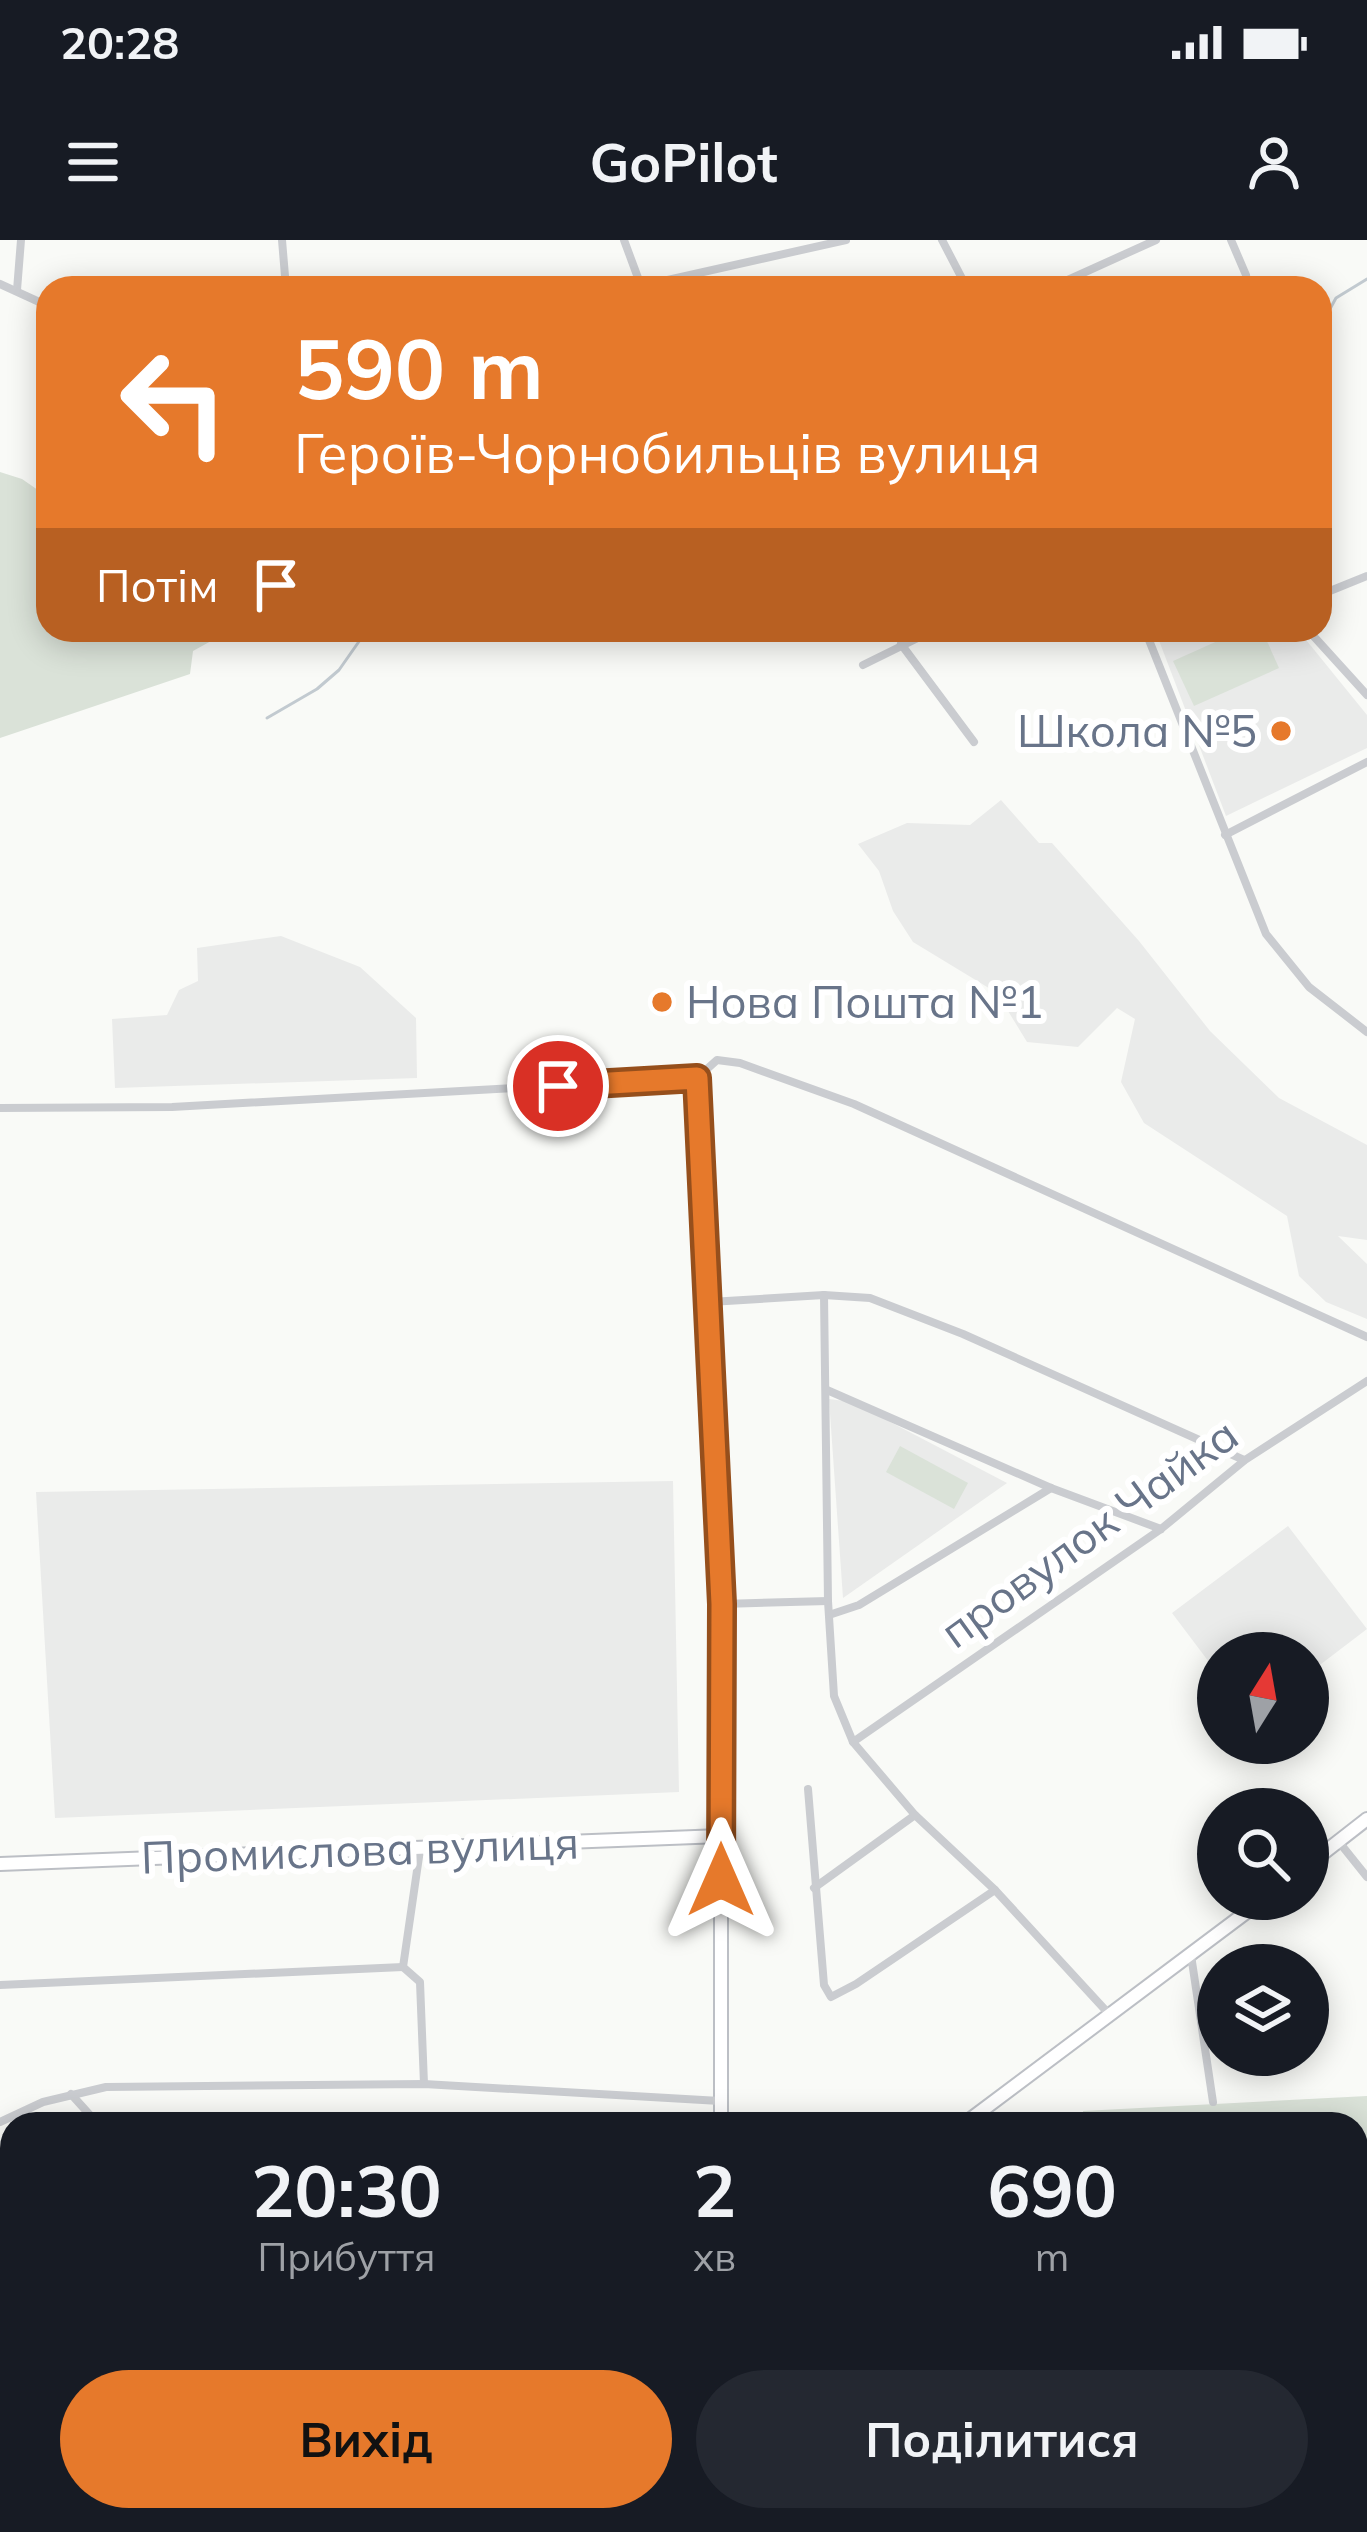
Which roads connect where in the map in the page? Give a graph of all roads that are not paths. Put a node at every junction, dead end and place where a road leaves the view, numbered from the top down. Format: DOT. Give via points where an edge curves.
graph roads {
  1 [pos="21,240"];
  2 [pos="282,240"];
  3 [pos="624,240"];
  4 [pos="846,240"];
  5 [pos="942,240"];
  6 [pos="1156,240"];
  7 [pos="1232,240"];
  8 [pos="1246,275"];
  9 [pos="285,276"];
  10 [pos="633,276"];
  11 [pos="697,276"];
  12 [pos="961,276"];
  13 [pos="1076,276"];
  14 [pos="0,284"];
  15 [pos="16,290"];
  16 [pos="36,300"];
  17 [pos="1367,576"];
  18 [pos="1332,590"];
  19 [pos="906,642"];
  20 [pos="1150,642"];
  21 [pos="1319,642"];
  22 [pos="901,644"];
  23 [pos="863,665"];
  24 [pos="1367,695"];
  25 [pos="974,742"];
  26 [pos="1367,762"];
  27 [pos="1225,835"];
  28 [pos="1367,1032"];
  29 [pos="697,1078"];
  30 [pos="0,1108"];
  31 [pos="824,1295"];
  32 [pos="710,1302"];
  33 [pos="1367,1337"];
  34 [pos="1367,1381"];
  35 [pos="827,1390"];
  36 [pos="1245,1460"];
  37 [pos="1051,1488"];
  38 [pos="1161,1528"];
  39 [pos="828,1601"];
  40 [pos="722,1604"];
  41 [pos="832,1614"];
  42 [pos="853,1742"];
  43 [pos="808,1789"];
  44 [pos="915,1815"];
  45 [pos="1367,1819"];
  46 [pos="721,1836"];
  47 [pos="1338,1841"];
  48 [pos="1329,1848"];
  49 [pos="420,1850"];
  50 [pos="0,1864"];
  51 [pos="1367,1877"];
  52 [pos="814,1888"];
  53 [pos="995,1890"];
  54 [pos="1236,1920"];
  55 [pos="1191,1954"];
  56 [pos="403,1967"];
  57 [pos="0,1984"];
  58 [pos="1109,2014"];
  59 [pos="424,2084"];
  60 [pos="70,2093"];
  61 [pos="720,2101"];
  62 [pos="1213,2102"];
  63 [pos="24,2112"];
  64 [pos="87,2112"];
  65 [pos="720,2112"];
  66 [pos="980,2112"];
  1 -- 15 [label="street"];
  2 -- 9 [label="street"];
  3 -- 10 [label="street"];
  4 -- 11 [label="street"];
  5 -- 12 [label="street"];
  6 -- 13 [label="street"];
  7 -- 8 [label="street"];
  14 -- 15 [label="street"];
  15 -- 16 [label="street"];
  17 -- 18 [label="street"];
  19 -- 22 [label="street"];
  20 -- 27 [label="street"];
  21 -- 24 [label="street"];
  22 -- 23 [label="street"];
  22 -- 25 [label="street"];
  26 -- 27 [label="street"];
  27 -- 28 [label="street" via="1266,934 1309,987"];
  29 -- 30 [label="street" via="172,1107"];
  29 -- 32 [label="street"];
  29 -- 33 [label="street" via="717,1060 740,1063 854,1105"];
  31 -- 32 [label="street"];
  31 -- 35 [label="street"];
  31 -- 36 [label="street" via="870,1298 963,1334"];
  32 -- 40 [label="street"];
  34 -- 36 [label="street, провулок Чайка"];
  35 -- 37 [label="street"];
  35 -- 39 [label="street"];
  36 -- 38 [label="street, провулок Чайка"];
  37 -- 38 [label="street"];
  37 -- 41 [label="street"];
  38 -- 42 [label="street, провулок Чайка"];
  39 -- 40 [label="street"];
  39 -- 41 [label="street"];
  40 -- 46 [label="street"];
  41 -- 42 [label="street" via="834,1696"];
  42 -- 44 [label="street"];
  43 -- 52 [label="street"];
  44 -- 52 [label="street"];
  44 -- 53 [label="street"];
  45 -- 47 [label="street"];
  46 -- 49 [label="street, Промислова вулиця"];
  46 -- 61 [label="street"];
  47 -- 48 [label="street"];
  47 -- 51 [label="street"];
  49 -- 50 [label="street, Промислова вулиця"];
  49 -- 56 [label="street"];
  52 -- 53 [label="street" via="831,1997"];
  53 -- 58 [label="street"];
  54 -- 55 [label="street"];
  55 -- 58 [label="street"];
  55 -- 62 [label="street"];
  56 -- 57 [label="street"];
  56 -- 59 [label="street" via="420,1982"];
  58 -- 66 [label="street"];
  59 -- 60 [label="street"];
  59 -- 61 [label="street"];
  60 -- 63 [label="street"];
  60 -- 64 [label="street"];
  61 -- 65 [label="street"];
}
